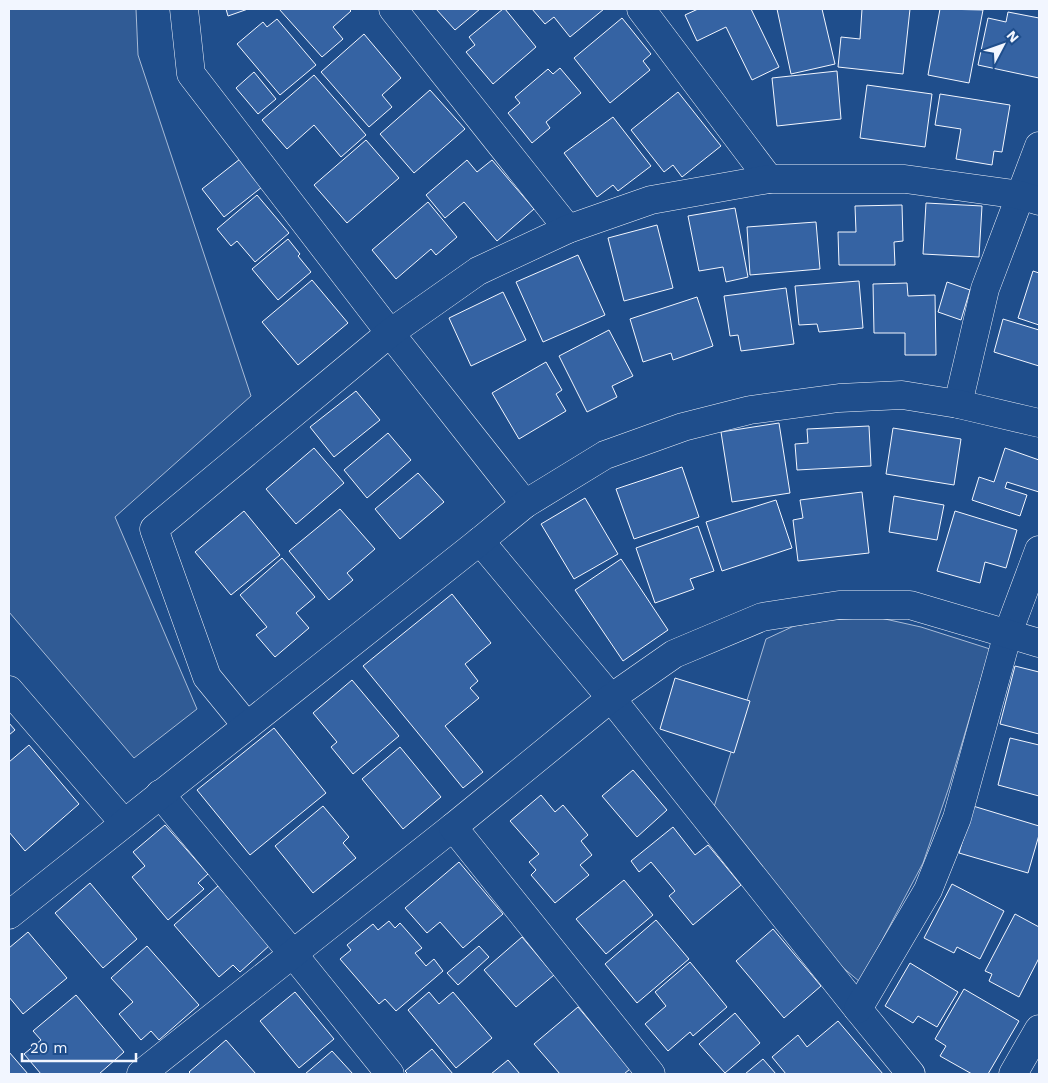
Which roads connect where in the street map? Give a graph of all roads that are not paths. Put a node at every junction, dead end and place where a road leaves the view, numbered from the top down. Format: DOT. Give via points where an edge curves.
graph roads {
  1 [pos="184,9"];
  2 [pos="393,9"];
  3 [pos="641,9"];
  4 [pos="1039,146"];
  5 [pos="770,179"];
  6 [pos="1030,198"];
  7 [pos="568,229"];
  8 [pos="390,333"];
  9 [pos="958,404"];
  10 [pos="1039,423"];
  11 [pos="525,504"];
  12 [pos="480,541"];
  13 [pos="1039,550"];
  14 [pos="1008,633"];
  15 [pos="1039,643"];
  16 [pos="9,690"];
  17 [pos="611,698"];
  18 [pos="247,726"];
  19 [pos="160,794"];
  20 [pos="124,823"];
  21 [pos="453,827"];
  22 [pos="9,914"];
  23 [pos="293,954"];
  24 [pos="858,1009"];
  25 [pos="1039,1030"];
  26 [pos="141,1074"];
  27 [pos="390,1074"];
  28 [pos="651,1074"];
  29 [pos="911,1074"];
  30 [pos="1012,1074"];
  1 -- 8 [label="street" via="191,74"];
  2 -- 7 [label="street"];
  3 -- 5 [label="street"];
  4 -- 6 [label="street"];
  5 -- 6 [label="street" via="906,179"];
  5 -- 7 [label="street" via="651,200"];
  6 -- 9 [label="street" via="985,289"];
  7 -- 8 [label="street" via="478,271"];
  8 -- 11 [label="street"];
  8 -- 18 [label="street" via="154,529 207,677"];
  9 -- 10 [label="street"];
  9 -- 11 [label="street" via="902,395 838,398 750,410 683,427 605,455"];
  11 -- 12 [label="street"];
  12 -- 17 [label="street"];
  12 -- 18 [label="street"];
  13 -- 14 [label="street"];
  14 -- 15 [label="street"];
  14 -- 17 [label="street" via="910,604 839,605 762,617 674,654"];
  14 -- 24 [label="street" via="957,818 928,890"];
  16 -- 20 [label="street"];
  17 -- 21 [label="street"];
  17 -- 24 [label="street"];
  18 -- 19 [label="street"];
  19 -- 20 [label="street"];
  19 -- 23 [label="street"];
  20 -- 22 [label="street"];
  21 -- 23 [label="street"];
  21 -- 28 [label="street"];
  23 -- 26 [label="street"];
  23 -- 27 [label="street"];
  24 -- 29 [label="street"];
  25 -- 30 [label="street"];
}
